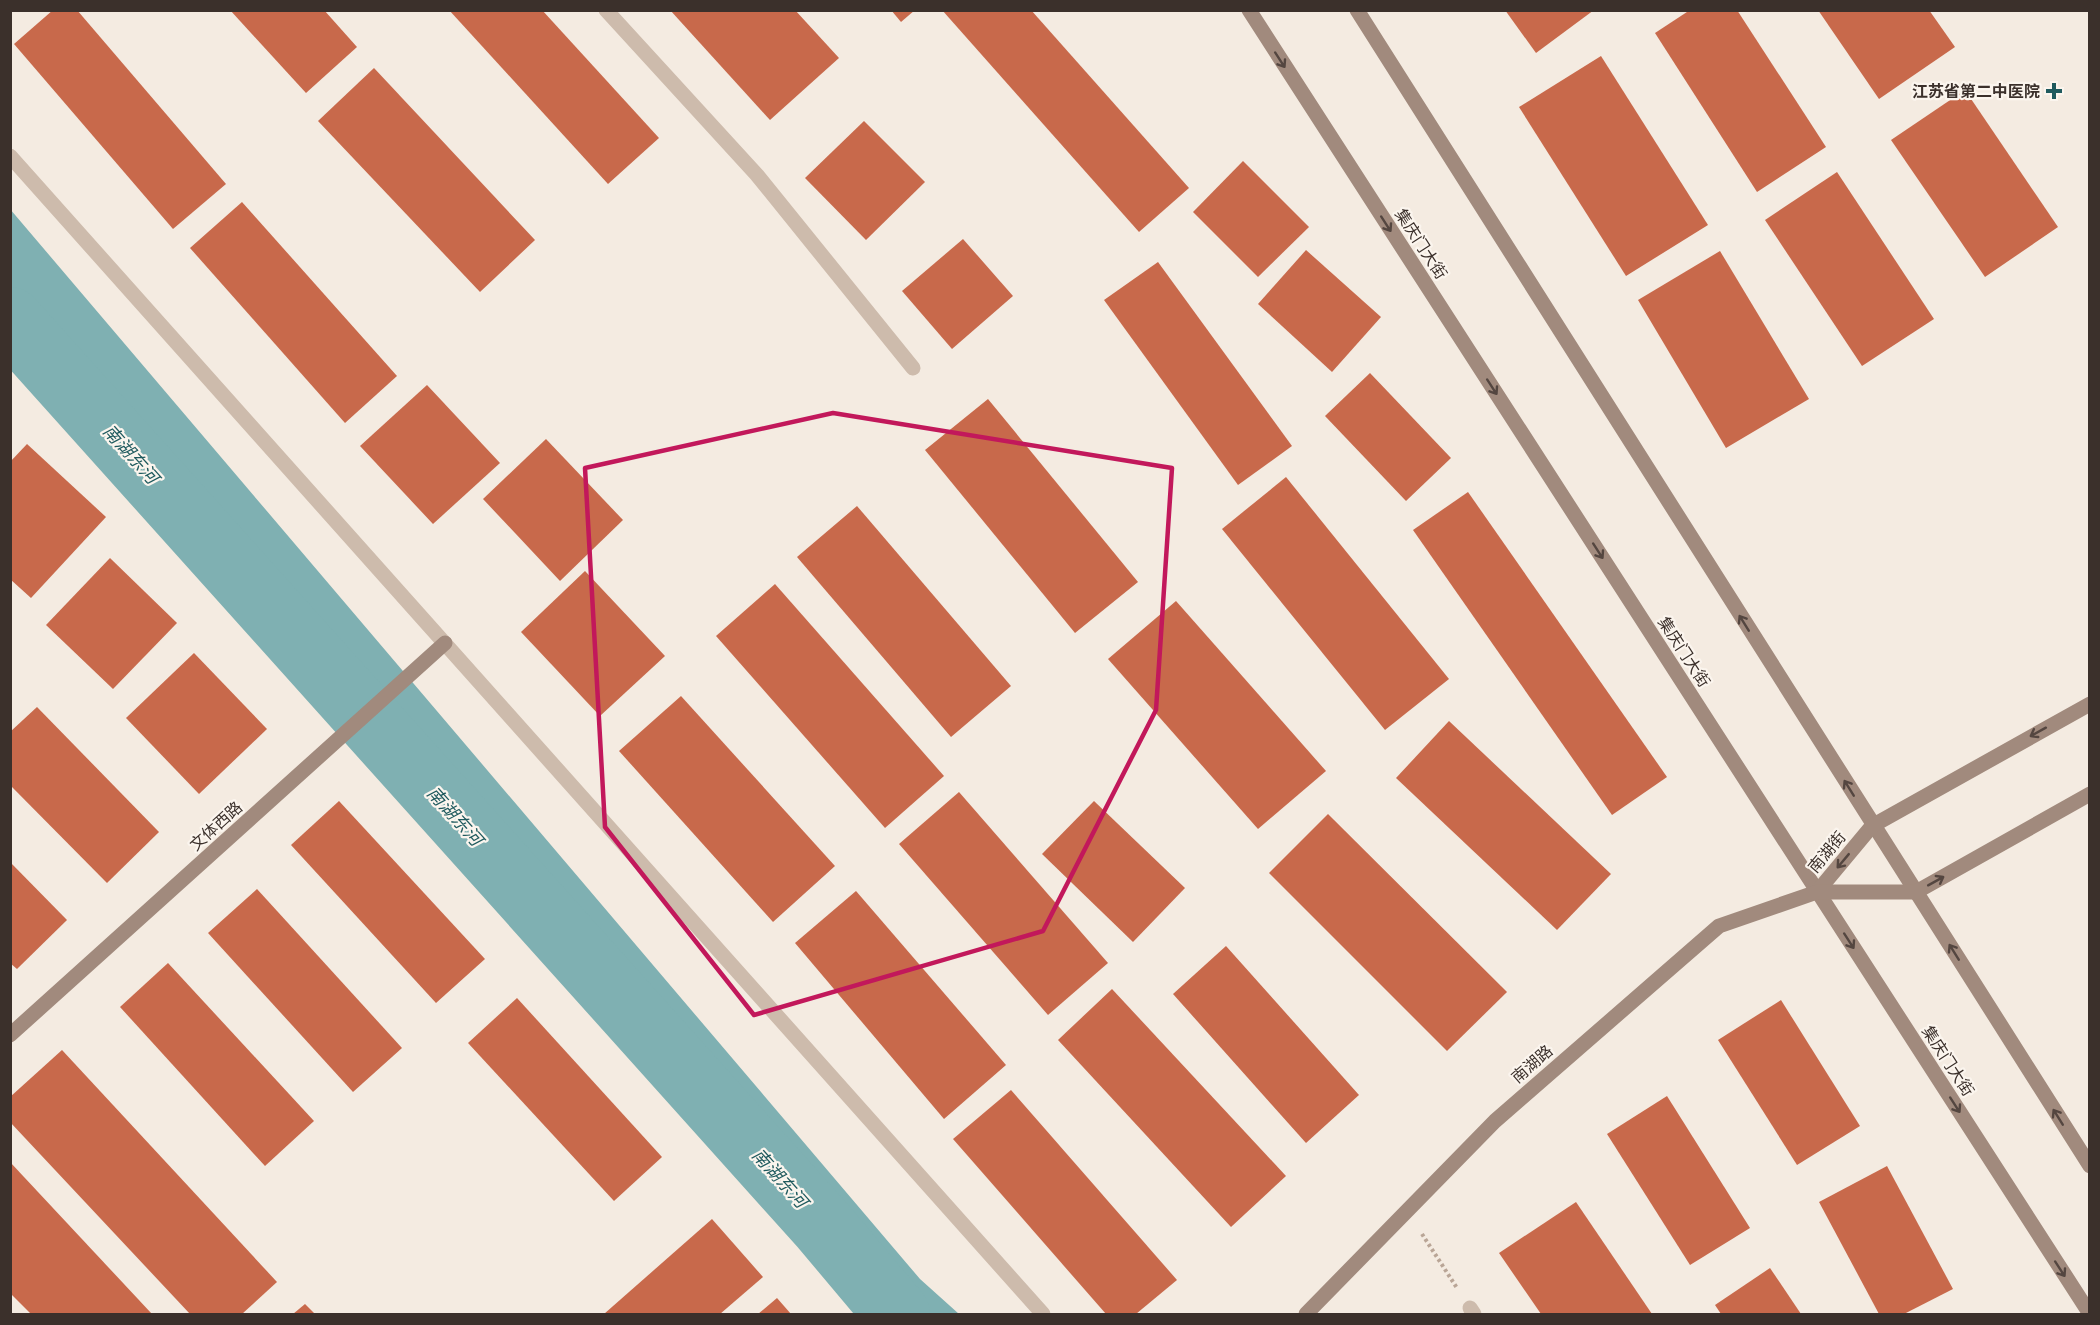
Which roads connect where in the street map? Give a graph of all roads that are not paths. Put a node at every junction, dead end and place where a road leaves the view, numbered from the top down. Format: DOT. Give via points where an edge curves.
graph roads {
  1 [pos="606,10"];
  2 [pos="1249,10"];
  3 [pos="1357,10"];
  4 [pos="10,156"];
  5 [pos="913,368"];
  6 [pos="445,643"];
  7 [pos="2090,704"];
  8 [pos="2090,794"];
  9 [pos="1872,826"];
  10 [pos="1817,892"];
  11 [pos="1916,892"];
  12 [pos="10,1035"];
  13 [pos="2090,1166"];
  14 [pos="1042,1314"];
  15 [pos="1306,1314"];
  16 [pos="2090,1314"];
  1 -- 5 [label="street" via="757,175"];
  2 -- 10 [label="main road, 集庆门大街, one-way"];
  9 -- 3 [label="main road, one-way"];
  4 -- 6 [label="street"];
  6 -- 12 [label="main road, 文体西路"];
  6 -- 14 [label="street"];
  7 -- 9 [label="main road, 南湖街, one-way"];
  11 -- 8 [label="main road, 南湖街, one-way"];
  9 -- 10 [label="main road, 南湖街, one-way"];
  9 -- 11 [label="main road"];
  10 -- 11 [label="main road, 南湖街"];
  10 -- 15 [label="main road, 南湖路" via="1719,926 1495,1121"];
  10 -- 16 [label="main road, 集庆门大街, one-way"];
  13 -- 11 [label="main road, one-way"];
}
